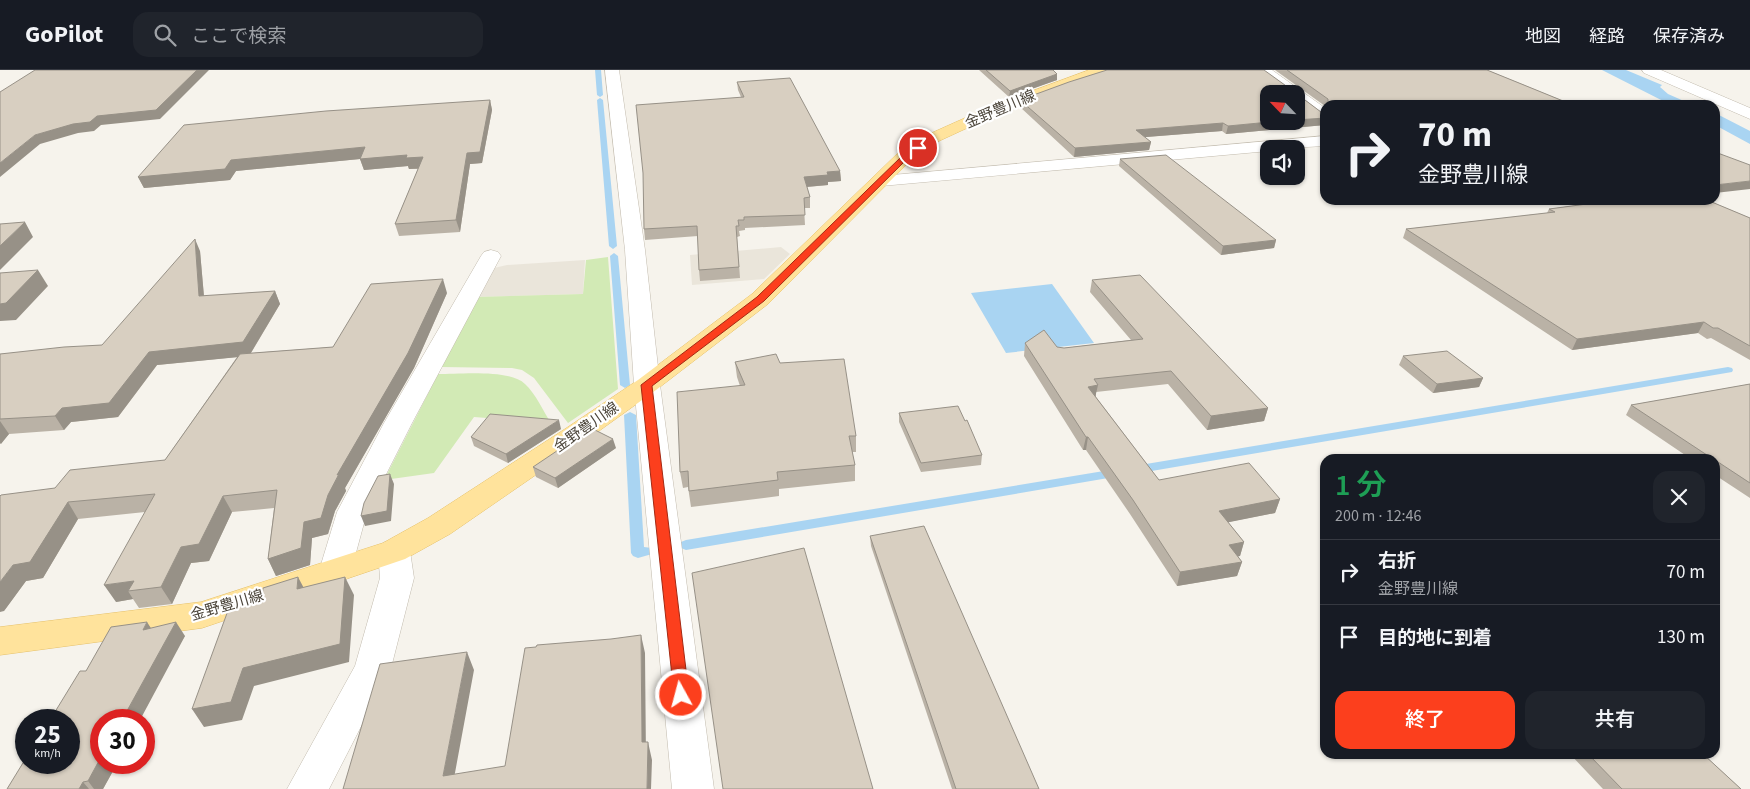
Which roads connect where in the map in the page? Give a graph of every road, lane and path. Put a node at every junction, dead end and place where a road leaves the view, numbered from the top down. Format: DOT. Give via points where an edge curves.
graph roads {
  1 [pos="612,70"];
  2 [pos="1102,70"];
  3 [pos="1263,70"];
  4 [pos="1649,70"];
  5 [pos="1718,100"];
  6 [pos="1720,101"];
  7 [pos="1320,111"];
  8 [pos="1750,114"];
  9 [pos="1320,141"];
  10 [pos="881,180"];
  11 [pos="491,256"];
  12 [pos="647,385"];
  13 [pos="394,550"];
  14 [pos="335,570"];
  15 [pos="0,641"];
  16 [pos="308,789"];
  17 [pos="693,789"];
  1 -- 12 [label="street" via="635,250"];
  2 -- 10 [label="main road, 金野豊川線" via="999,108 933,138 903,158"];
  3 -- 7 [label="street"];
  4 -- 5 [label="street"];
  6 -- 8 [label="street"];
  9 -- 10 [label="street"];
  10 -- 12 [label="main road, 金野豊川線" via="760,299"];
  11 -- 14 [label="street" via="352,512"];
  12 -- 13 [label="main road, 金野豊川線" via="439,526"];
  12 -- 17 [label="street"];
  13 -- 14 [label="main road, 金野豊川線"];
  13 -- 16 [label="street" via="397,578 373,668"];
  14 -- 15 [label="main road, 金野豊川線" via="202,615"];
}
